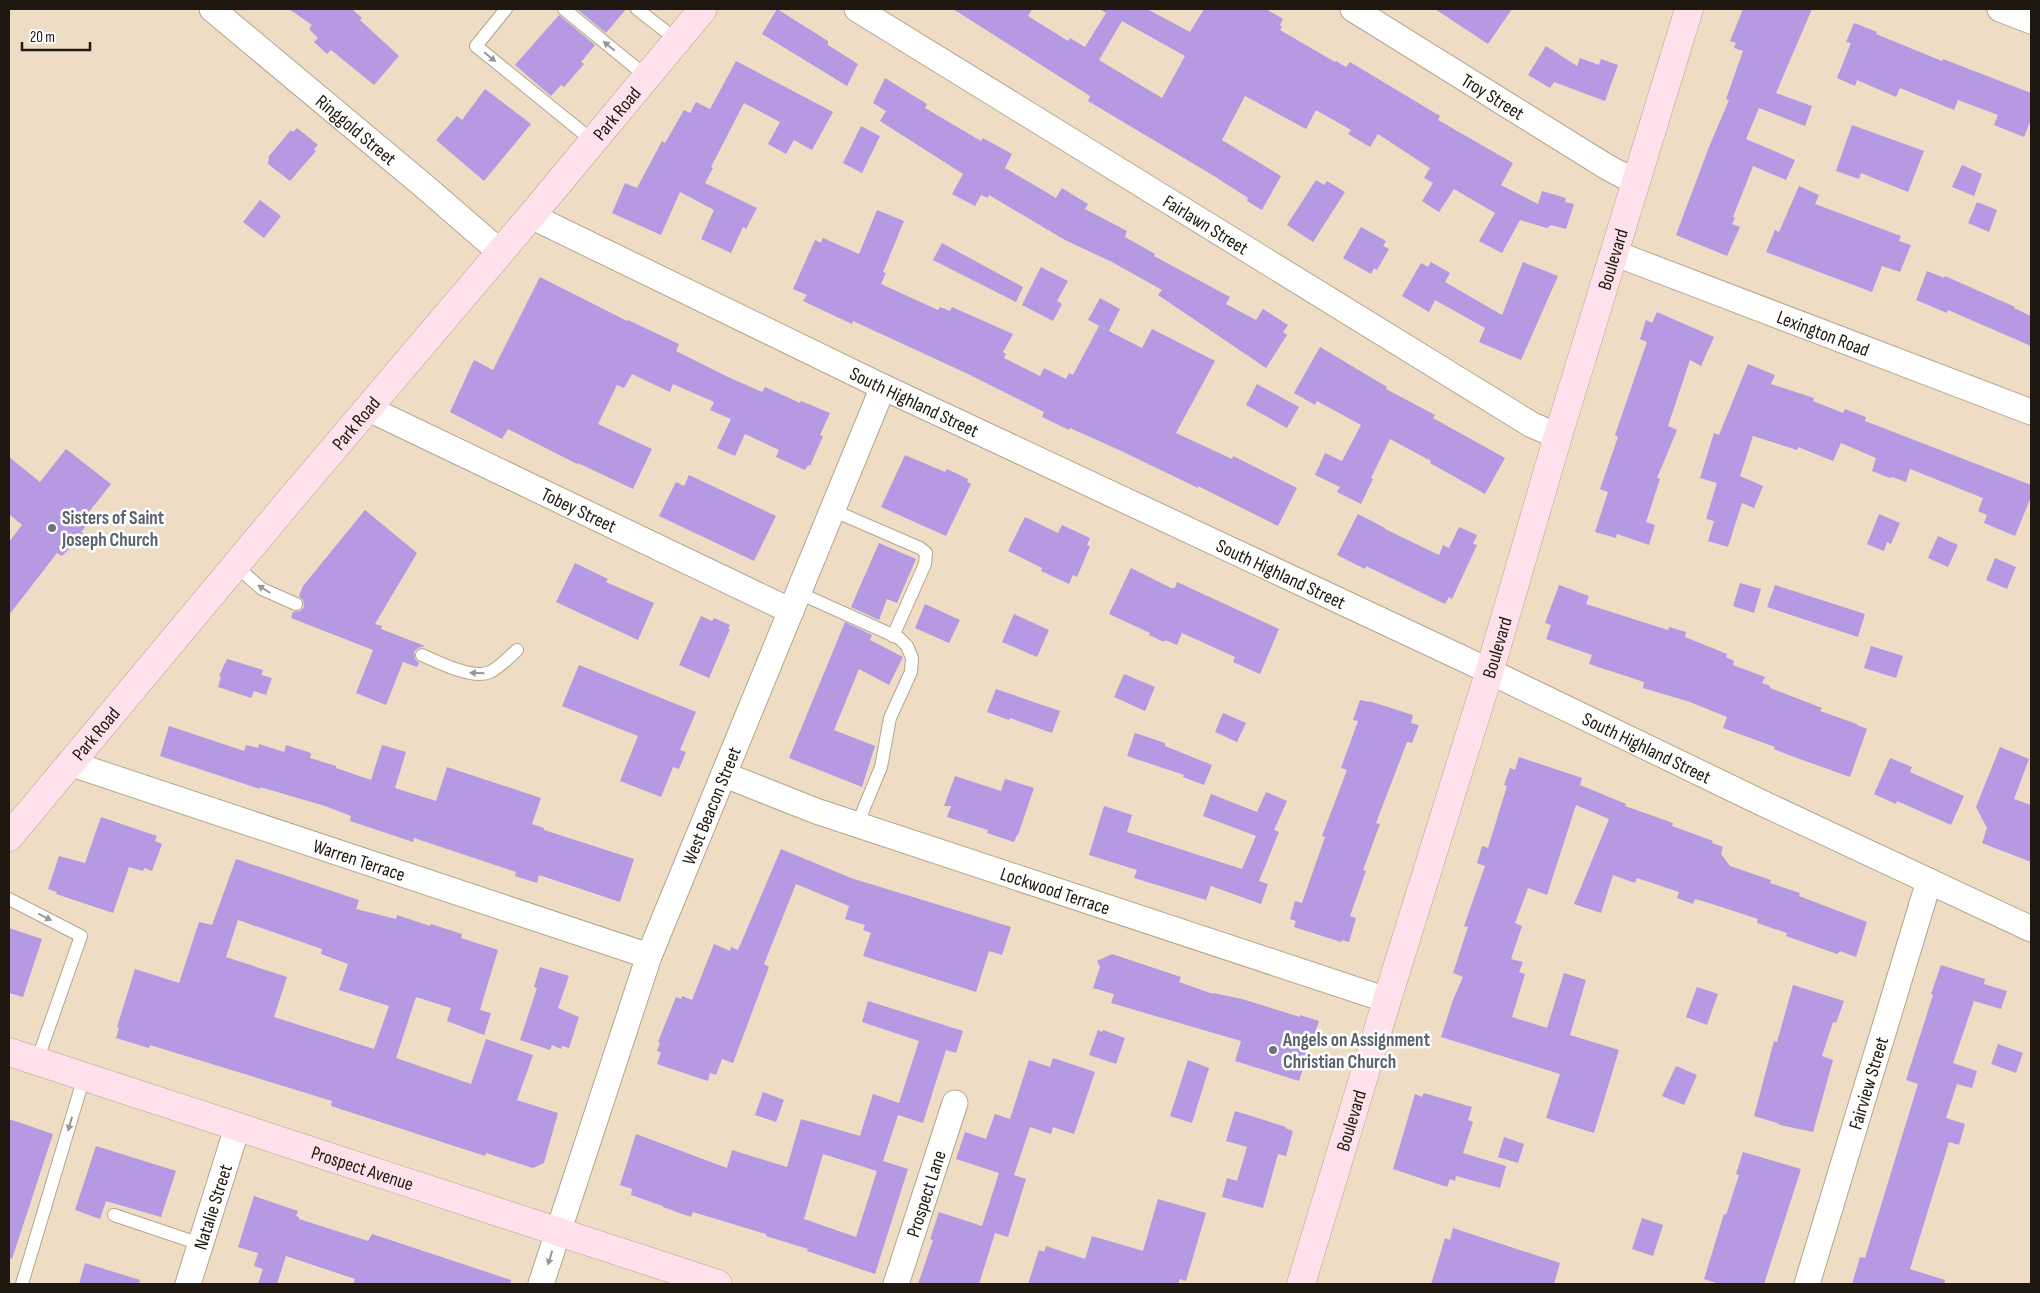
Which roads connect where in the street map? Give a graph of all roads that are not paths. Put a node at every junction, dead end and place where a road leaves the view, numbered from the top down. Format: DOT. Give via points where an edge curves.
graph roads {
  1 [pos="212,9"];
  2 [pos="506,9"];
  3 [pos="564,9"];
  4 [pos="637,9"];
  5 [pos="703,9"];
  6 [pos="857,9"];
  7 [pos="1353,9"];
  8 [pos="1689,9"];
  9 [pos="2000,9"];
  10 [pos="2031,21"];
  11 [pos="677,40"];
  12 [pos="647,77"];
  13 [pos="593,142"];
  14 [pos="1635,182"];
  15 [pos="531,216"];
  16 [pos="500,252"];
  17 [pos="1614,253"];
  18 [pos="883,387"];
  19 [pos="367,408"];
  20 [pos="2031,412"];
  21 [pos="1558,436"];
  22 [pos="832,510"];
  23 [pos="236,566"];
  24 [pos="795,602"];
  25 [pos="296,604"];
  26 [pos="893,636"];
  27 [pos="517,650"];
  28 [pos="422,655"];
  29 [pos="1489,672"];
  30 [pos="69,763"];
  31 [pos="725,775"];
  32 [pos="857,825"];
  33 [pos="9,837"];
  34 [pos="1929,881"];
  35 [pos="9,899"];
  36 [pos="2031,929"];
  37 [pos="649,956"];
  38 [pos="1387,1000"];
  39 [pos="9,1052"];
  40 [pos="37,1061"];
  41 [pos="84,1077"];
  42 [pos="955,1103"];
  43 [pos="237,1128"];
  44 [pos="114,1215"];
  45 [pos="558,1232"];
  46 [pos="200,1244"];
  47 [pos="22,1284"];
  48 [pos="188,1284"];
  49 [pos="541,1284"];
  50 [pos="718,1284"];
  51 [pos="896,1284"];
  52 [pos="1301,1284"];
  53 [pos="1807,1284"];
  1 -- 16 [label="street, Ringgold Street"];
  2 -- 13 [label="lane, one-way" via="476,46"];
  12 -- 3 [label="lane, one-way"];
  4 -- 11 [label="lane"];
  5 -- 11 [label="main road, Park Road"];
  6 -- 21 [label="street, Fairlawn Street" via="1532,425"];
  7 -- 14 [label="street, Troy Street"];
  8 -- 14 [label="main road, Boulevard"];
  9 -- 10 [label="street"];
  11 -- 12 [label="main road, Park Road"];
  12 -- 13 [label="main road, Park Road"];
  13 -- 15 [label="main road, Park Road"];
  14 -- 17 [label="main road, Boulevard"];
  15 -- 16 [label="main road, Park Road"];
  15 -- 18 [label="street, South Highland Street"];
  16 -- 19 [label="main road, Park Road"];
  17 -- 20 [label="street, Lexington Road"];
  17 -- 21 [label="main road, Boulevard"];
  18 -- 22 [label="street, West Beacon Street"];
  18 -- 29 [label="street, South Highland Street"];
  19 -- 23 [label="main road, Park Road"];
  19 -- 24 [label="street, Tobey Street"];
  21 -- 29 [label="main road, Boulevard"];
  22 -- 24 [label="street, West Beacon Street"];
  22 -- 26 [label="lane" via="926,553 925,564"];
  25 -- 23 [label="lane, one-way" via="262,589"];
  23 -- 30 [label="main road, Park Road"];
  24 -- 26 [label="lane"];
  24 -- 31 [label="street, West Beacon Street"];
  26 -- 32 [label="lane" via="907,646 912,658 911,672 890,718 881,767"];
  27 -- 28 [label="lane, one-way" via="489,673 482,674 463,672"];
  29 -- 34 [label="street, South Highland Street"];
  29 -- 38 [label="main road, Boulevard"];
  30 -- 33 [label="main road, Park Road"];
  30 -- 37 [label="street, Warren Terrace"];
  31 -- 32 [label="street, Lockwood Terrace"];
  31 -- 37 [label="street, West Beacon Street"];
  32 -- 38 [label="street, Lockwood Terrace"];
  34 -- 36 [label="street, South Highland Street"];
  34 -- 53 [label="street, Fairview Street"];
  35 -- 40 [label="lane, one-way" via="81,936"];
  37 -- 45 [label="street, West Beacon Street"];
  38 -- 52 [label="main road, Boulevard"];
  39 -- 40 [label="main road, Prospect Avenue"];
  40 -- 41 [label="main road, Prospect Avenue"];
  41 -- 43 [label="main road, Prospect Avenue"];
  41 -- 47 [label="lane, one-way"];
  42 -- 51 [label="street, Prospect Lane"];
  43 -- 45 [label="main road, Prospect Avenue"];
  43 -- 46 [label="street, Natalie Street"];
  44 -- 46 [label="lane"];
  45 -- 49 [label="street, West Beacon Street, one-way"];
  45 -- 50 [label="main road, Prospect Avenue"];
  46 -- 48 [label="street, Natalie Street"];
}
